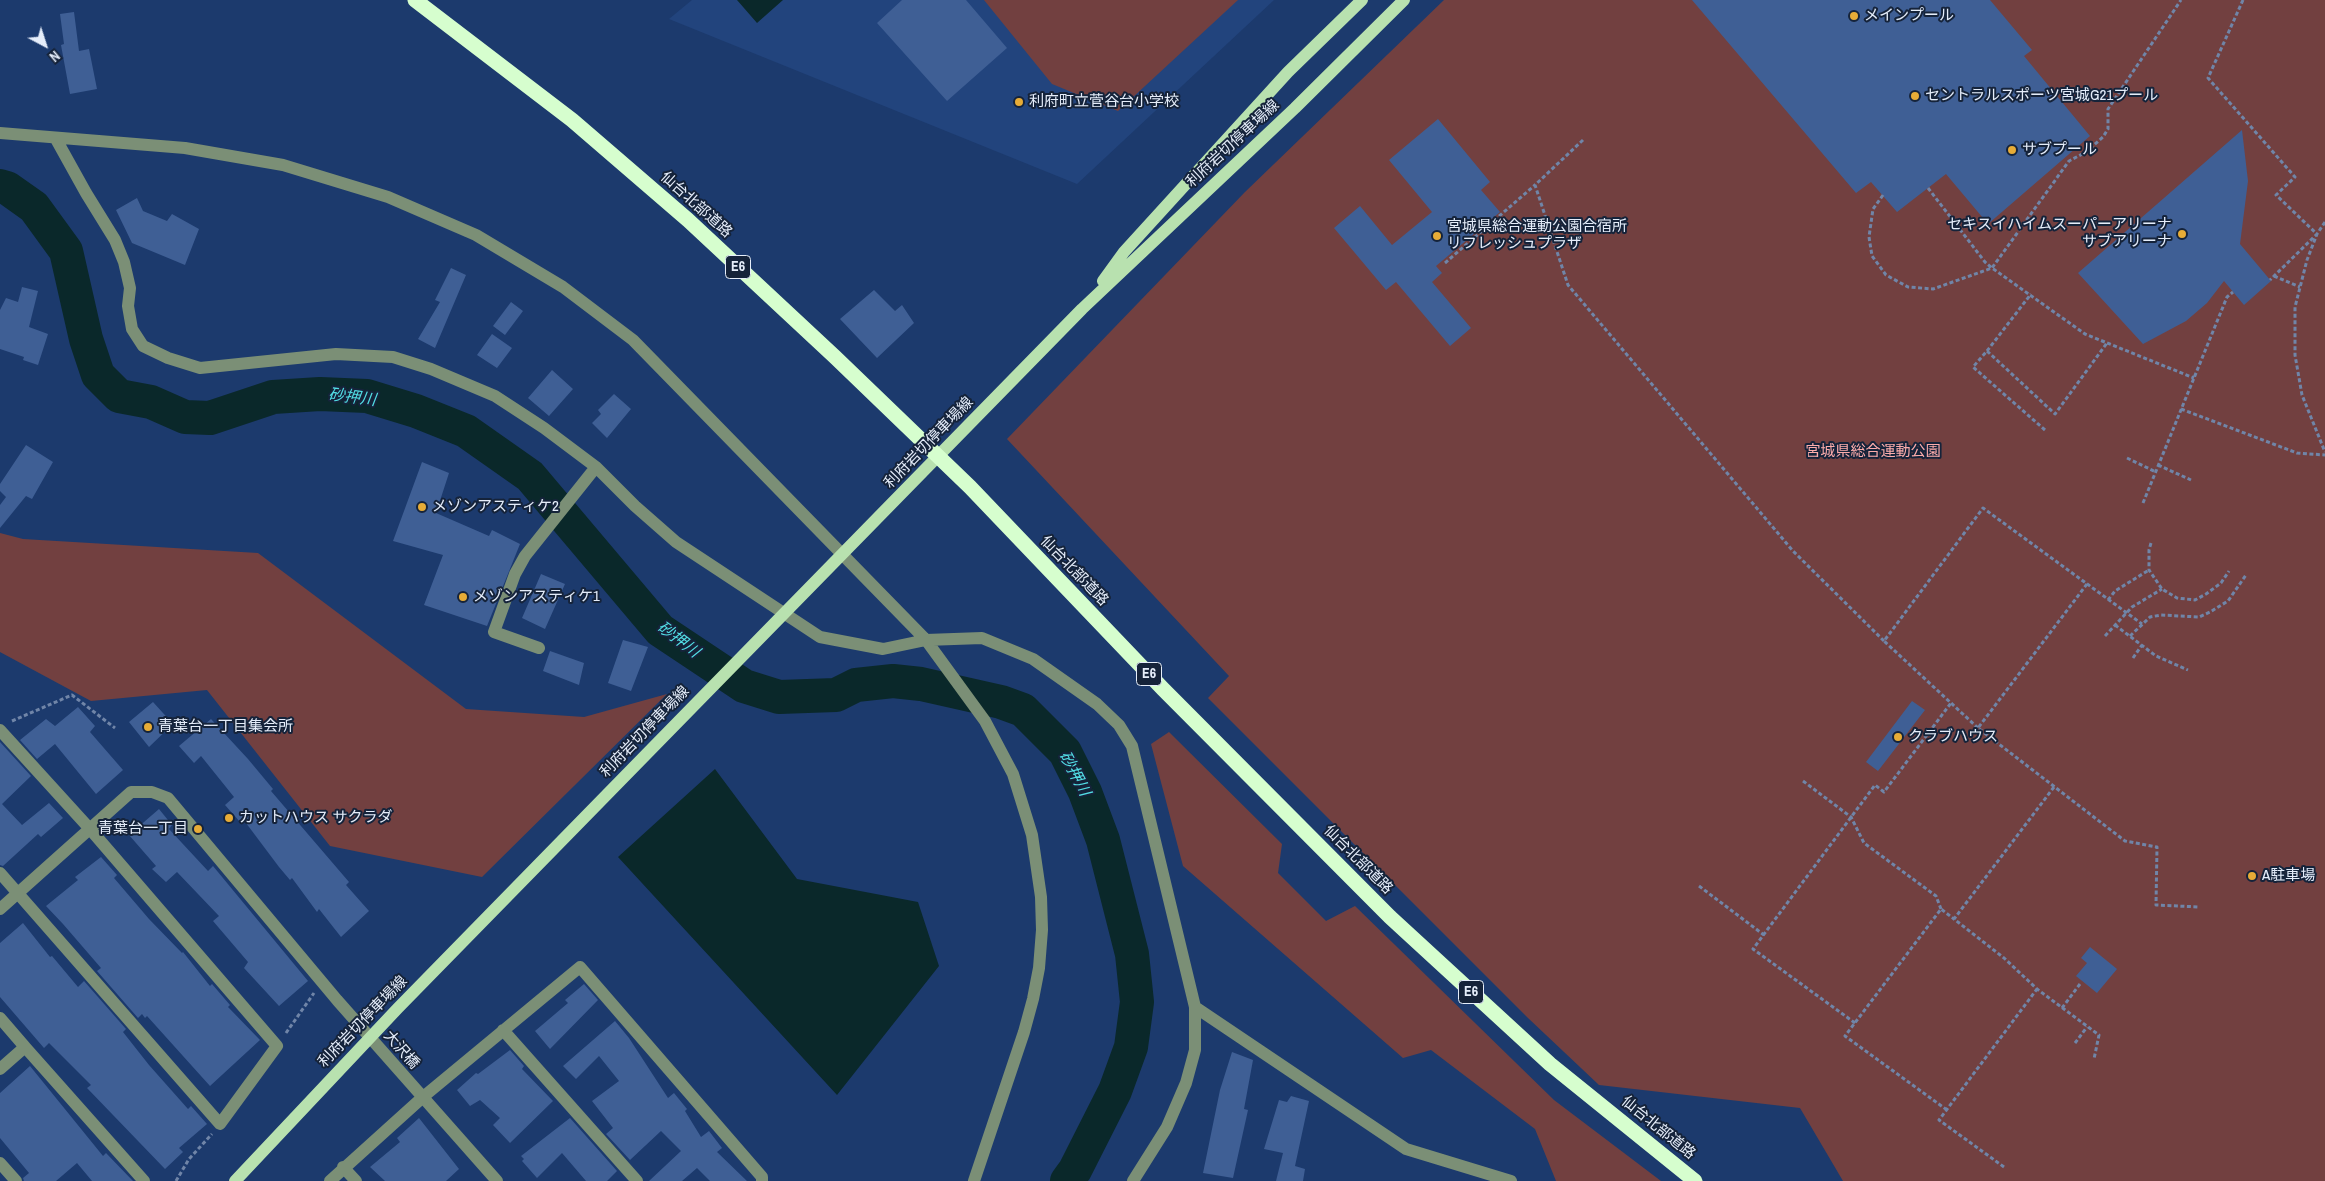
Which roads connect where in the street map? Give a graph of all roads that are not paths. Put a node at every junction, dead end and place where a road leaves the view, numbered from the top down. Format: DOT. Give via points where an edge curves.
graph roads {
  1 [pos="415,0"];
  2 [pos="1362,0"];
  3 [pos="1404,0"];
  4 [pos="0,134"];
  5 [pos="56,139"];
  6 [pos="1082,309"];
  7 [pos="596,467"];
  8 [pos="926,640"];
  9 [pos="538,648"];
  10 [pos="4,727"];
  11 [pos="90,829"];
  12 [pos="0,873"];
  13 [pos="17,894"];
  14 [pos="0,909"];
  15 [pos="1195,1006"];
  16 [pos="0,1018"];
  17 [pos="503,1030"];
  18 [pos="25,1047"];
  19 [pos="0,1069"];
  20 [pos="423,1097"];
  21 [pos="0,1163"];
  22 [pos="344,1168"];
  23 [pos="16,1181"];
  24 [pos="144,1181"];
  25 [pos="235,1181"];
  26 [pos="330,1181"];
  27 [pos="356,1181"];
  28 [pos="497,1181"];
  29 [pos="637,1181"];
  30 [pos="762,1181"];
  31 [pos="974,1181"];
  32 [pos="1133,1181"];
  33 [pos="1511,1181"];
  34 [pos="1695,1181"];
  1 -- 34 [label="highway, 仙台北部道路 / E6" via="572,120 688,220 970,487 1390,917 1543,1058"];
  2 -- 6 [label="main road, 利府岩切停車場線" via="1281,79 1124,252"];
  3 -- 6 [label="main road, 利府岩切停車場線"];
  4 -- 5 [label="street"];
  5 -- 7 [label="street" via="115,240 130,288 128,306 132,329 143,346 200,368 336,354 393,358 431,369 494,396"];
  5 -- 8 [label="street" via="185,148 283,165 388,196 476,235 563,287 633,340"];
  6 -- 25 [label="main road, 利府岩切停車場線" via="398,1008"];
  7 -- 8 [label="street" via="676,542 820,637 884,649"];
  7 -- 9 [label="street" via="525,556 494,632"];
  8 -- 15 [label="street" via="982,638 1034,659 1098,704 1119,725 1132,746"];
  8 -- 31 [label="street" via="985,720 1013,774 1032,835 1041,897 1039,968 1024,1032"];
  10 -- 11 [label="street"];
  11 -- 13 [label="street"];
  11 -- 13 [label="street" via="277,1046 220,1124"];
  11 -- 20 [label="street, 大沢橋" via="131,792 152,792 168,798"];
  12 -- 13 [label="street"];
  13 -- 14 [label="street"];
  15 -- 32 [label="street" via="1195,1050 1186,1083 1168,1127"];
  15 -- 33 [label="street" via="1406,1149"];
  16 -- 18 [label="street"];
  17 -- 20 [label="street"];
  17 -- 29 [label="street"];
  17 -- 30 [label="street" via="580,967 762,1177"];
  18 -- 19 [label="street"];
  18 -- 24 [label="street"];
  20 -- 22 [label="street"];
  20 -- 28 [label="street, 大沢橋"];
  21 -- 23 [label="street"];
  22 -- 26 [label="street"];
  22 -- 27 [label="street"];
}
